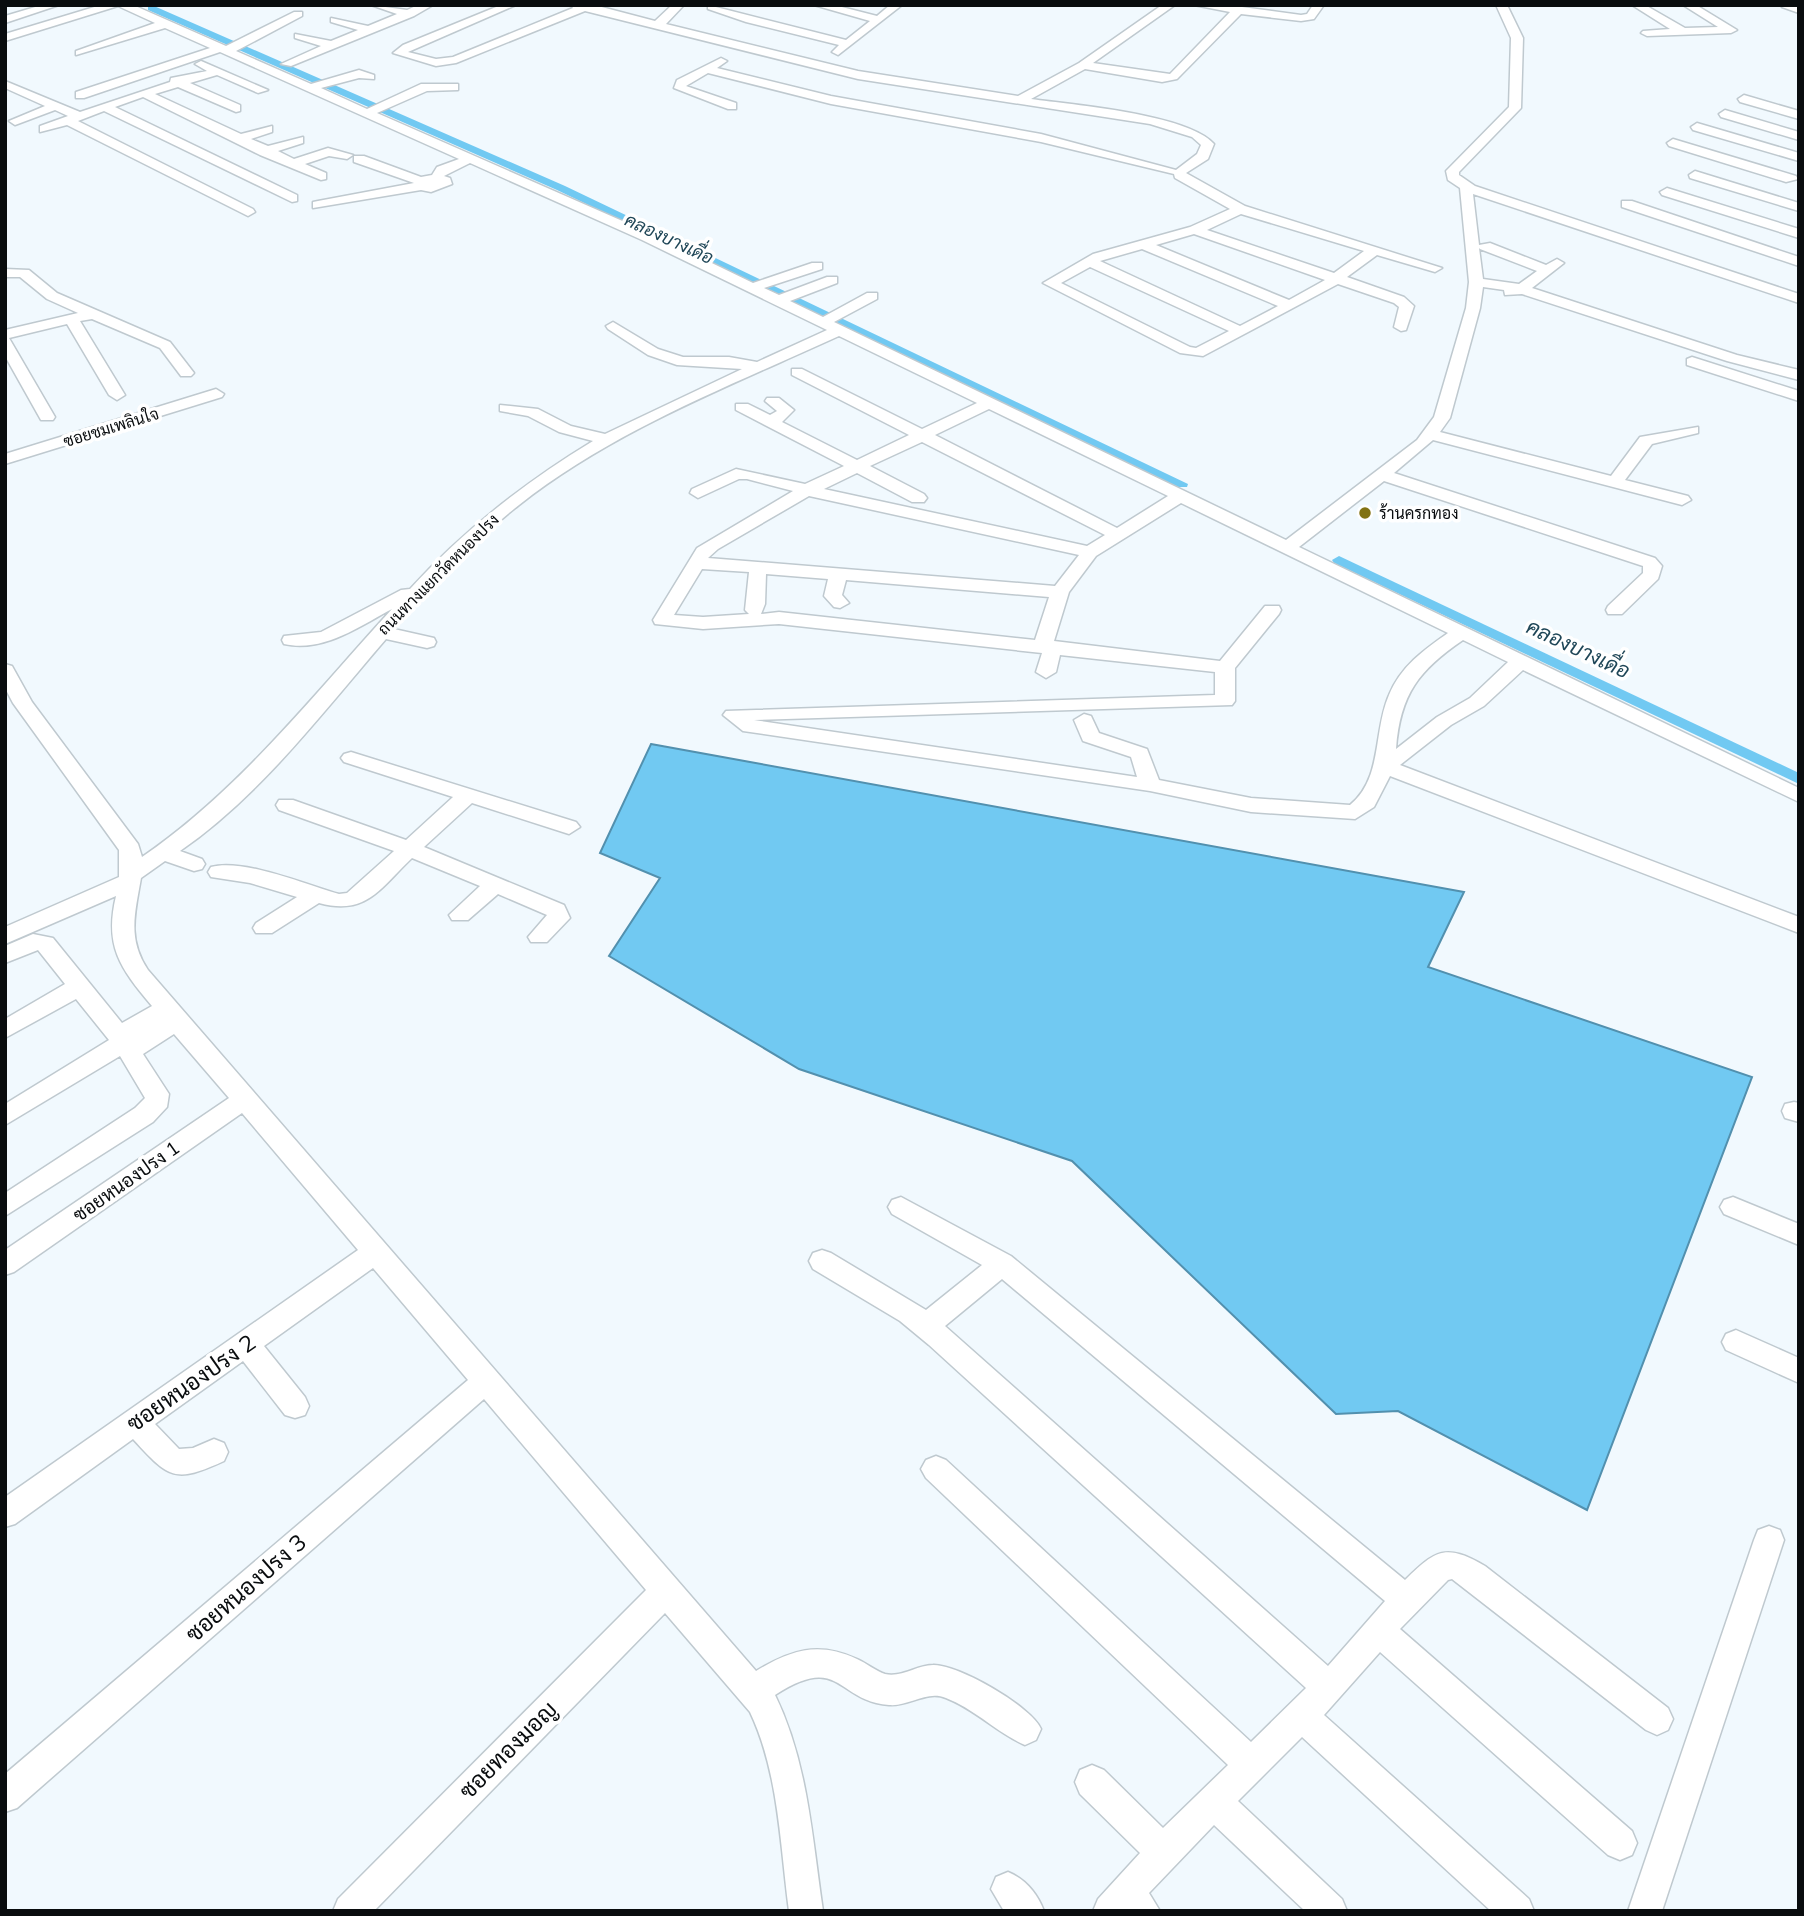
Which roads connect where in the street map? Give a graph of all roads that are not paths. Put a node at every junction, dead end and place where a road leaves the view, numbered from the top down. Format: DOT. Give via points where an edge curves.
graph roads {
  1 [pos="54,5"];
  2 [pos="113,5"];
  3 [pos="123,5"];
  4 [pos="376,5"];
  5 [pos="428,5"];
  6 [pos="511,5"];
  7 [pos="679,5"];
  8 [pos="819,5"];
  9 [pos="897,5"];
  10 [pos="1170,5"];
  11 [pos="1199,5"];
  12 [pos="1319,5"];
  13 [pos="1501,5"];
  14 [pos="1637,5"];
  15 [pos="1688,5"];
  16 [pos="1786,5"];
  17 [pos="584,6"];
  18 [pos="712,7"];
  19 [pos="1238,10"];
  20 [pos="1799,10"];
  21 [pos="298,14"];
  22 [pos="410,14"];
  23 [pos="148,17"];
  24 [pos="877,19"];
  25 [pos="5,20"];
  26 [pos="335,20"];
  27 [pos="164,24"];
  28 [pos="659,24"];
  29 [pos="111,29"];
  30 [pos="370,30"];
  31 [pos="1683,32"];
  32 [pos="1647,33"];
  33 [pos="299,37"];
  34 [pos="5,38"];
  35 [pos="848,44"];
  36 [pos="332,45"];
  37 [pos="744,46"];
  38 [pos="228,49"];
  39 [pos="80,53"];
  40 [pos="157,59"];
  41 [pos="192,61"];
  42 [pos="252,63"];
  43 [pos="287,64"];
  44 [pos="169,65"];
  45 [pos="1083,65"];
  46 [pos="823,66"];
  47 [pos="339,68"];
  48 [pos="708,69"];
  49 [pos="156,73"];
  50 [pos="217,73"];
  51 [pos="180,83"];
  52 [pos="7,85"];
  53 [pos="319,85"];
  54 [pos="454,87"];
  55 [pos="351,89"];
  56 [pos="262,90"];
  57 [pos="144,93"];
  58 [pos="1036,93"];
  59 [pos="79,95"];
  60 [pos="33,96"];
  61 [pos="904,98"];
  62 [pos="1744,99"];
  63 [pos="1020,100"];
  64 [pos="14,102"];
  65 [pos="1047,103"];
  66 [pos="56,106"];
  67 [pos="732,106"];
  68 [pos="107,108"];
  69 [pos="373,111"];
  70 [pos="1725,114"];
  71 [pos="1799,115"];
  72 [pos="75,119"];
  73 [pos="15,121"];
  74 [pos="212,127"];
  75 [pos="1697,127"];
  76 [pos="268,129"];
  77 [pos="44,130"];
  78 [pos="1799,136"];
  79 [pos="237,139"];
  80 [pos="299,140"];
  81 [pos="1673,143"];
  82 [pos="264,152"];
  83 [pos="1799,158"];
  84 [pos="470,159"];
  85 [pos="290,163"];
  86 [pos="1177,172"];
  87 [pos="1695,175"];
  88 [pos="1795,178"];
  89 [pos="420,184"];
  90 [pos="1470,188"];
  91 [pos="1667,192"];
  92 [pos="1763,196"];
  93 [pos="351,197"];
  94 [pos="292,198"];
  95 [pos="1627,204"];
  96 [pos="318,205"];
  97 [pos="1799,207"];
  98 [pos="1240,209"];
  99 [pos="248,212"];
  100 [pos="1591,221"];
  101 [pos="1195,229"];
  102 [pos="1795,230"];
  103 [pos="1142,244"];
  104 [pos="1485,246"];
  105 [pos="1756,248"];
  106 [pos="1375,250"];
  107 [pos="1088,261"];
  108 [pos="1799,262"];
  109 [pos="817,266"];
  110 [pos="1723,267"];
  111 [pos="1435,268"];
  112 [pos="5,273"];
  113 [pos="832,280"];
  114 [pos="1334,280"];
  115 [pos="1476,285"];
  116 [pos="758,286"];
  117 [pos="1799,292"];
  118 [pos="872,296"];
  119 [pos="1524,297"];
  120 [pos="784,298"];
  121 [pos="842,298"];
  122 [pos="1799,299"];
  123 [pos="1290,306"];
  124 [pos="92,314"];
  125 [pos="823,318"];
  126 [pos="71,319"];
  127 [pos="1577,325"];
  128 [pos="613,326"];
  129 [pos="1401,327"];
  130 [pos="1242,331"];
  131 [pos="7,335"];
  132 [pos="756,370"];
  133 [pos="186,373"];
  134 [pos="797,373"];
  135 [pos="1799,375"];
  136 [pos="216,394"];
  137 [pos="117,395"];
  138 [pos="1799,396"];
  139 [pos="773,401"];
  140 [pos="990,403"];
  141 [pos="742,407"];
  142 [pos="506,408"];
  143 [pos="47,417"];
  144 [pos="770,421"];
  145 [pos="1692,430"];
  146 [pos="1432,435"];
  147 [pos="922,436"];
  148 [pos="608,440"];
  149 [pos="5,459"];
  150 [pos="856,466"];
  151 [pos="1382,475"];
  152 [pos="1615,482"];
  153 [pos="807,490"];
  154 [pos="698,493"];
  155 [pos="1180,496"];
  156 [pos="918,498"];
  157 [pos="1682,500"];
  158 [pos="1118,534"];
  159 [pos="1285,549"];
  160 [pos="1090,552"];
  161 [pos="698,563"];
  162 [pos="759,568"];
  163 [pos="838,575"];
  164 [pos="420,589"];
  165 [pos="1060,592"];
  166 [pos="839,603"];
  167 [pos="754,610"];
  168 [pos="1272,610"];
  169 [pos="1615,610"];
  170 [pos="1461,633"];
  171 [pos="393,635"];
  172 [pos="291,640"];
  173 [pos="427,642"];
  174 [pos="1048,645"];
  175 [pos="1520,662"];
  176 [pos="1225,667"];
  177 [pos="5,670"];
  178 [pos="1046,672"];
  179 [pos="879,705"];
  180 [pos="1084,720"];
  181 [pos="866,743"];
  182 [pos="351,758"];
  183 [pos="1385,767"];
  184 [pos="1150,785"];
  185 [pos="1799,796"];
  186 [pos="466,797"];
  187 [pos="286,805"];
  188 [pos="569,827"];
  189 [pos="410,849"];
  190 [pos="219,872"];
  191 [pos="131,877"];
  192 [pos="495,885"];
  193 [pos="317,894"];
  194 [pos="460,915"];
  195 [pos="1799,925"];
  196 [pos="264,928"];
  197 [pos="5,936"];
  198 [pos="540,937"];
  199 [pos="5,955"];
  200 [pos="78,987"];
  201 [pos="172,1014"];
  202 [pos="5,1030"];
  203 [pos="123,1043"];
  204 [pos="246,1098"];
  205 [pos="5,1116"];
  206 [pos="5,1206"];
  207 [pos="901,1207"];
  208 [pos="1733,1207"];
  209 [pos="1799,1235"];
  210 [pos="376,1251"];
  211 [pos="822,1261"];
  212 [pos="5,1264"];
  213 [pos="1002,1264"];
  214 [pos="926,1326"];
  215 [pos="1736,1342"];
  216 [pos="247,1345"];
  217 [pos="1799,1371"];
  218 [pos="487,1380"];
  219 [pos="295,1406"];
  220 [pos="135,1422"];
  221 [pos="214,1452"];
  222 [pos="936,1469"];
  223 [pos="5,1514"];
  224 [pos="1769,1540"];
  225 [pos="667,1590"];
  226 [pos="1406,1600"];
  227 [pos="1378,1630"];
  228 [pos="1329,1688"];
  229 [pos="754,1691"];
  230 [pos="1301,1715"];
  231 [pos="1657,1718"];
  232 [pos="1025,1729"];
  233 [pos="1250,1763"];
  234 [pos="1092,1782"];
  235 [pos="5,1796"];
  236 [pos="1214,1802"];
  237 [pos="1620,1843"];
  238 [pos="1163,1852"];
  239 [pos="1127,1905"];
  240 [pos="350,1911"];
  241 [pos="806,1911"];
  242 [pos="1330,1911"];
  243 [pos="1517,1911"];
  244 [pos="1645,1911"];
  1 -- 25 [label="street"];
  2 -- 34 [label="street"];
  3 -- 23 [label="street"];
  4 -- 22 [label="street"];
  5 -- 22 [label="street"];
  6 -- 17 [label="street" via="399,53 447,62"];
  7 -- 28 [label="street"];
  8 -- 24 [label="street"];
  9 -- 24 [label="street"];
  10 -- 45 [label="street"];
  11 -- 19 [label="street"];
  12 -- 19 [label="street" via="1306,18"];
  13 -- 90 [label="street" via="1517,38 1516,101 1509,114 1452,171 1453,177"];
  14 -- 31 [label="street"];
  15 -- 31 [label="street" via="1737,29"];
  16 -- 20 [label="street"];
  17 -- 28 [label="street"];
  18 -- 35 [label="street"];
  19 -- 45 [label="street" via="1173,77"];
  21 -- 38 [label="street"];
  22 -- 30 [label="street"];
  23 -- 27 [label="street"];
  23 -- 29 [label="street"];
  24 -- 35 [label="street"];
  26 -- 30 [label="street"];
  27 -- 38 [label="street"];
  27 -- 39 [label="street"];
  28 -- 37 [label="street"];
  30 -- 36 [label="street"];
  31 -- 32 [label="street"];
  33 -- 36 [label="street"];
  35 -- 46 [label="street"];
  36 -- 43 [label="street"];
  37 -- 46 [label="street"];
  37 -- 48 [label="street"];
  38 -- 42 [label="street"];
  38 -- 44 [label="street"];
  40 -- 44 [label="street"];
  41 -- 50 [label="street"];
  42 -- 50 [label="street"];
  42 -- 53 [label="street"];
  44 -- 59 [label="street"];
  45 -- 58 [label="street"];
  46 -- 61 [label="street"];
  47 -- 53 [label="street" via="365,75"];
  48 -- 61 [label="street" via="793,91"];
  48 -- 67 [label="street" via="681,83 680,88"];
  49 -- 51 [label="street"];
  50 -- 51 [label="street"];
  50 -- 56 [label="street"];
  51 -- 57 [label="street"];
  51 -- 74 [label="street" via="240,113"];
  52 -- 60 [label="street"];
  53 -- 55 [label="street"];
  53 -- 69 [label="street"];
  54 -- 69 [label="street" via="425,87"];
  57 -- 68 [label="street"];
  57 -- 74 [label="street"];
  58 -- 63 [label="street"];
  58 -- 65 [label="street"];
  60 -- 64 [label="street"];
  60 -- 66 [label="street"];
  61 -- 63 [label="street"];
  61 -- 86 [label="street"];
  62 -- 71 [label="street"];
  63 -- 65 [label="street"];
  65 -- 86 [label="street" via="1196,134 1208,144 1207,149"];
  66 -- 72 [label="street"];
  66 -- 73 [label="street"];
  68 -- 72 [label="street"];
  68 -- 94 [label="street"];
  69 -- 84 [label="street"];
  70 -- 78 [label="street"];
  72 -- 77 [label="street"];
  72 -- 99 [label="street"];
  74 -- 79 [label="street"];
  75 -- 83 [label="street"];
  76 -- 79 [label="street"];
  79 -- 82 [label="street"];
  80 -- 82 [label="street"];
  81 -- 88 [label="street"];
  82 -- 85 [label="street"];
  84 -- 89 [label="street" via="442,170 436,178 445,184 435,188"];
  84 -- 116 [label="street"];
  85 -- 89 [label="street" via="328,152"];
  85 -- 93 [label="street"];
  86 -- 98 [label="street"];
  87 -- 92 [label="street"];
  88 -- 92 [label="street"];
  89 -- 93 [label="street"];
  90 -- 115 [label="street" via="1465,191"];
  90 -- 122 [label="street"];
  91 -- 102 [label="street"];
  92 -- 97 [label="street"];
  93 -- 96 [label="street"];
  95 -- 105 [label="street"];
  98 -- 101 [label="street"];
  98 -- 106 [label="street"];
  100 -- 110 [label="street"];
  101 -- 103 [label="street"];
  101 -- 114 [label="street"];
  102 -- 105 [label="street"];
  103 -- 107 [label="street"];
  103 -- 123 [label="street"];
  104 -- 119 [label="street" via="1552,266"];
  105 -- 108 [label="street"];
  105 -- 110 [label="street"];
  106 -- 111 [label="street"];
  106 -- 114 [label="street"];
  107 -- 130 [label="street"];
  107 -- 130 [label="street" via="1050,283 1191,352 1210,349"];
  109 -- 116 [label="street"];
  110 -- 117 [label="street"];
  112 -- 124 [label="street" via="24,273 52,296"];
  113 -- 120 [label="street"];
  114 -- 123 [label="street"];
  114 -- 129 [label="street" via="1404,303"];
  115 -- 119 [label="street"];
  115 -- 146 [label="street" via="1464,344 1442,418"];
  116 -- 120 [label="street"];
  118 -- 125 [label="street"];
  119 -- 135 [label="street"];
  120 -- 125 [label="street"];
  121 -- 125 [label="street"];
  123 -- 130 [label="street"];
  124 -- 126 [label="street"];
  124 -- 133 [label="street" via="165,345"];
  125 -- 132 [label="street, ถนนทางแยกวัดหนองปรง"];
  125 -- 140 [label="street"];
  126 -- 131 [label="street"];
  126 -- 137 [label="street"];
  127 -- 138 [label="street"];
  128 -- 132 [label="street" via="666,357"];
  131 -- 143 [label="street"];
  132 -- 148 [label="street, ถนนทางแยกวัดหนองปรง"];
  134 -- 147 [label="street"];
  136 -- 149 [label="street, ซอยชมเพลินใจ"];
  139 -- 144 [label="street" via="786,410"];
  140 -- 147 [label="street"];
  140 -- 155 [label="street"];
  141 -- 144 [label="street"];
  142 -- 148 [label="street" via="532,412 565,429"];
  144 -- 150 [label="street"];
  145 -- 152 [label="street" via="1646,440"];
  146 -- 151 [label="street"];
  146 -- 152 [label="street"];
  147 -- 150 [label="street"];
  147 -- 158 [label="street"];
  148 -- 164 [label="street, ถนนทางแยกวัดหนองปรง" via="504,509"];
  150 -- 153 [label="street"];
  150 -- 156 [label="street"];
  151 -- 159 [label="street"];
  151 -- 169 [label="street" via="1649,562 1652,575"];
  152 -- 157 [label="street"];
  153 -- 154 [label="street" via="736,474"];
  153 -- 160 [label="street"];
  153 -- 161 [label="street" via="712,545"];
  155 -- 158 [label="street"];
  155 -- 159 [label="street"];
  158 -- 160 [label="street"];
  159 -- 170 [label="street"];
  160 -- 165 [label="street"];
  161 -- 162 [label="street"];
  161 -- 174 [label="street" via="663,621 779,618"];
  162 -- 163 [label="street"];
  162 -- 167 [label="street" via="754,579 758,596"];
  163 -- 165 [label="street"];
  163 -- 166 [label="street" via="833,596"];
  164 -- 171 [label="street, ถนนทางแยกวัดหนองปรง"];
  164 -- 172 [label="street" via="325,637"];
  165 -- 174 [label="street"];
  168 -- 176 [label="street"];
  170 -- 175 [label="street"];
  170 -- 183 [label="street" via="1417,666 1402,686 1385,748"];
  171 -- 173 [label="street"];
  171 -- 191 [label="street, ถนนทางแยกวัดหนองปรง" via="200,825 181,860"];
  174 -- 176 [label="street"];
  174 -- 178 [label="street"];
  175 -- 183 [label="street" via="1477,702 1444,721"];
  175 -- 185 [label="street"];
  176 -- 179 [label="street" via="1225,701"];
  177 -- 191 [label="street" via="23,703 130,849"];
  179 -- 181 [label="street"];
  179 -- 181 [label="street" via="733,715 750,727"];
  180 -- 184 [label="street" via="1090,737 1140,753"];
  181 -- 184 [label="street"];
  182 -- 186 [label="street"];
  183 -- 184 [label="street" via="1367,802 1355,812 1251,805"];
  183 -- 195 [label="street"];
  186 -- 188 [label="street"];
  186 -- 189 [label="street"];
  187 -- 189 [label="street"];
  189 -- 192 [label="street"];
  189 -- 193 [label="street" via="353,901"];
  190 -- 193 [label="street"];
  191 -- 197 [label="street, ถนนทางแยกวัดหนองปรง"];
  191 -- 201 [label="street" via="124,946"];
  192 -- 194 [label="street"];
  192 -- 198 [label="street" via="559,914"];
  193 -- 196 [label="street"];
  199 -- 200 [label="street" via="33,942 45,943"];
  200 -- 202 [label="street"];
  200 -- 203 [label="street"];
  201 -- 203 [label="street"];
  201 -- 204 [label="street"];
  203 -- 205 [label="street"];
  203 -- 206 [label="street" via="157,1094 155,1107"];
  204 -- 210 [label="street"];
  204 -- 212 [label="street, ซอยหนองปรง 1"];
  207 -- 213 [label="street"];
  208 -- 209 [label="street"];
  210 -- 216 [label="street, ซอยหนองปรง 2"];
  210 -- 218 [label="street"];
  211 -- 214 [label="street"];
  213 -- 214 [label="street"];
  213 -- 226 [label="street"];
  214 -- 228 [label="street"];
  215 -- 217 [label="street"];
  216 -- 219 [label="street"];
  216 -- 220 [label="street, ซอยหนองปรง 2"];
  218 -- 225 [label="street"];
  218 -- 235 [label="street, ซอยหนองปรง 3"];
  220 -- 221 [label="street" via="171,1460 189,1462"];
  220 -- 223 [label="street, ซอยหนองปรง 2"];
  222 -- 233 [label="street"];
  224 -- 244 [label="street"];
  225 -- 229 [label="street"];
  225 -- 240 [label="street, ซอยทองมอญ"];
  226 -- 227 [label="street"];
  226 -- 231 [label="street" via="1440,1567 1455,1565"];
  227 -- 228 [label="street"];
  227 -- 237 [label="street"];
  228 -- 230 [label="street"];
  229 -- 232 [label="street" via="812,1660 830,1662 887,1690 933,1680 948,1683"];
  229 -- 241 [label="street" via="775,1724"];
  230 -- 233 [label="street"];
  230 -- 243 [label="street"];
  233 -- 236 [label="street"];
  234 -- 238 [label="street"];
  236 -- 238 [label="street"];
  236 -- 242 [label="street"];
  238 -- 239 [label="street"];
}
